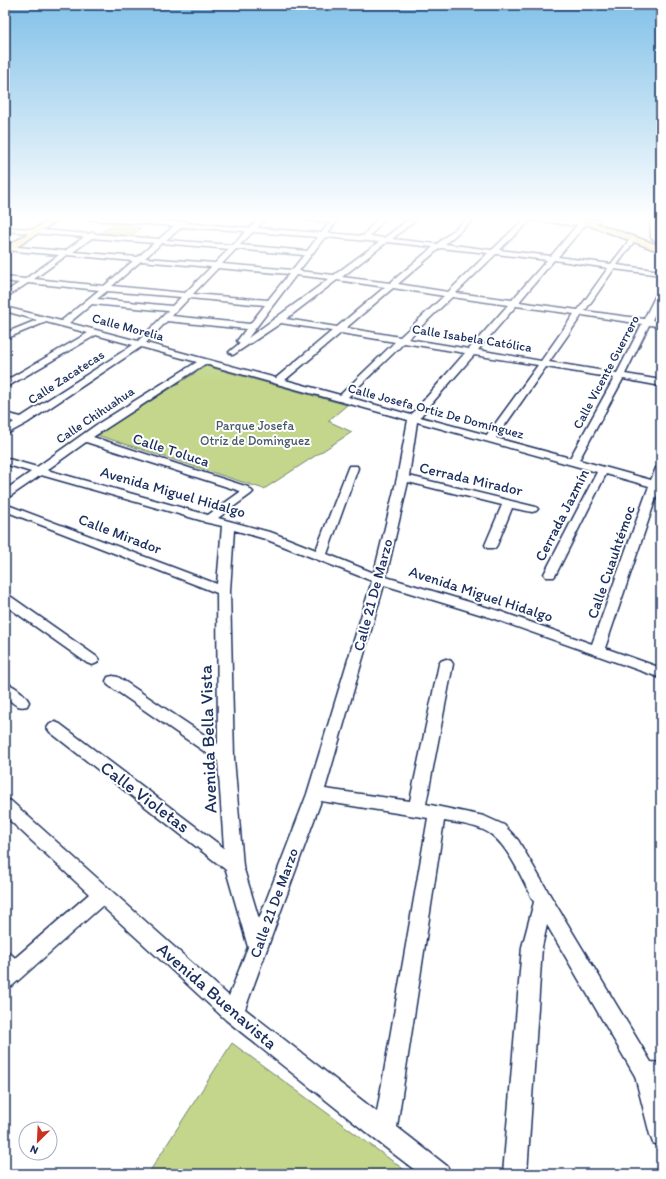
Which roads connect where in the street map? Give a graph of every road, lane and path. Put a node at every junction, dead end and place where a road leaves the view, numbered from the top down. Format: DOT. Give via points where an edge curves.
graph roads {
  1 [pos="38,273"];
  2 [pos="123,273"];
  3 [pos="209,273"];
  4 [pos="293,273"];
  5 [pos="301,273"];
  6 [pos="342,273"];
  7 [pos="406,273"];
  8 [pos="472,273"];
  9 [pos="539,273"];
  10 [pos="608,273"];
  11 [pos="335,278"];
  12 [pos="5,279"];
  13 [pos="26,281"];
  14 [pos="390,286"];
  15 [pos="105,288"];
  16 [pos="661,293"];
  17 [pos="450,294"];
  18 [pos="187,295"];
  19 [pos="5,296"];
  20 [pos="90,301"];
  21 [pos="271,303"];
  22 [pos="513,303"];
  23 [pos="5,309"];
  24 [pos="174,309"];
  25 [pos="580,313"];
  26 [pos="164,318"];
  27 [pos="46,319"];
  28 [pos="279,320"];
  29 [pos="647,322"];
  30 [pos="62,324"];
  31 [pos="661,324"];
  32 [pos="252,327"];
  33 [pos="339,330"];
  34 [pos="96,332"];
  35 [pos="5,336"];
  36 [pos="403,340"];
  37 [pos="140,344"];
  38 [pos="471,351"];
  39 [pos="233,352"];
  40 [pos="204,361"];
  41 [pos="544,363"];
  42 [pos="217,365"];
  43 [pos="620,376"];
  44 [pos="278,382"];
  45 [pos="661,383"];
  46 [pos="5,385"];
  47 [pos="341,399"];
  48 [pos="5,416"];
  49 [pos="413,418"];
  50 [pos="23,421"];
  51 [pos="5,432"];
  52 [pos="85,438"];
  53 [pos="490,439"];
  54 [pos="5,461"];
  55 [pos="573,462"];
  56 [pos="353,468"];
  57 [pos="661,468"];
  58 [pos="603,470"];
  59 [pos="38,471"];
  60 [pos="403,478"];
  61 [pos="658,485"];
  62 [pos="5,495"];
  63 [pos="508,504"];
  64 [pos="5,507"];
  65 [pos="532,509"];
  66 [pos="208,520"];
  67 [pos="228,525"];
  68 [pos="491,545"];
  69 [pos="320,556"];
  70 [pos="550,574"];
  71 [pos="379,579"];
  72 [pos="223,591"];
  73 [pos="5,599"];
  74 [pos="597,650"];
  75 [pos="92,660"];
  76 [pos="446,664"];
  77 [pos="661,673"];
  78 [pos="113,681"];
  79 [pos="5,688"];
  80 [pos="22,702"];
  81 [pos="55,728"];
  82 [pos="226,758"];
  83 [pos="315,794"];
  84 [pos="5,806"];
  85 [pos="417,809"];
  86 [pos="437,813"];
  87 [pos="234,866"];
  88 [pos="101,895"];
  89 [pos="543,901"];
  90 [pos="258,948"];
  91 [pos="8,970"];
  92 [pos="233,1013"];
  93 [pos="653,1073"];
  94 [pos="385,1133"];
  95 [pos="661,1135"];
  96 [pos="439,1174"];
  97 [pos="515,1174"];
  1 -- 13 [label="street"];
  2 -- 15 [label="street"];
  3 -- 18 [label="street, Calle Zacatecas"];
  4 -- 21 [label="street"];
  5 -- 11 [label="street"];
  6 -- 11 [label="street"];
  7 -- 14 [label="street"];
  8 -- 17 [label="street"];
  9 -- 22 [label="street"];
  10 -- 25 [label="street"];
  11 -- 14 [label="street"];
  11 -- 28 [label="street"];
  12 -- 13 [label="street"];
  13 -- 15 [label="street"];
  13 -- 19 [label="street"];
  14 -- 17 [label="street"];
  14 -- 33 [label="street"];
  15 -- 18 [label="street"];
  15 -- 20 [label="street"];
  16 -- 29 [label="street, Calle Vicente Guerrero"];
  17 -- 22 [label="street"];
  17 -- 36 [label="street"];
  18 -- 21 [label="street"];
  18 -- 24 [label="street, Calle Zacatecas"];
  20 -- 24 [label="street"];
  20 -- 30 [label="street"];
  21 -- 32 [label="street"];
  22 -- 25 [label="street"];
  22 -- 38 [label="street"];
  23 -- 27 [label="street, Calle Morelia"];
  24 -- 26 [label="street, Calle Zacatecas"];
  25 -- 29 [label="street"];
  25 -- 41 [label="street"];
  26 -- 32 [label="street"];
  26 -- 37 [label="street, Calle Zacatecas"];
  27 -- 30 [label="street, Calle Morelia"];
  27 -- 35 [label="street"];
  28 -- 33 [label="street, Calle Isabela Católica"];
  28 -- 39 [label="street"];
  29 -- 31 [label="street"];
  29 -- 43 [label="street, Calle Vicente Guerrero"];
  30 -- 34 [label="street, Calle Morelia"];
  32 -- 39 [label="street"];
  33 -- 36 [label="street, Calle Isabela Católica"];
  33 -- 44 [label="street"];
  34 -- 37 [label="street, Calle Morelia"];
  34 -- 46 [label="street"];
  36 -- 38 [label="street, Calle Isabela Católica"];
  36 -- 47 [label="street"];
  37 -- 40 [label="street, Calle Morelia"];
  37 -- 50 [label="street, Calle Zacatecas"];
  38 -- 41 [label="street, Calle Isabela Católica"];
  38 -- 49 [label="street"];
  39 -- 42 [label="street"];
  40 -- 42 [label="street, Calle Josefa Ortiz De Domínguez"];
  40 -- 52 [label="street, Calle Chihuahua"];
  41 -- 43 [label="street, Calle Isabela Católica"];
  41 -- 53 [label="street"];
  42 -- 44 [label="street, Calle Josefa Ortiz De Domínguez"];
  43 -- 45 [label="street, Calle Isabela Católica"];
  43 -- 55 [label="street, Calle Vicente Guerrero"];
  44 -- 47 [label="street, Calle Josefa Ortiz De Domínguez"];
  47 -- 49 [label="street, Calle Josefa Ortiz De Domínguez"];
  48 -- 50 [label="street"];
  49 -- 53 [label="street, Calle Josefa Ortiz De Domínguez"];
  49 -- 60 [label="street, Calle 21 De Marzo"];
  50 -- 51 [label="street, Calle Zacatecas"];
  52 -- 59 [label="street, Calle Chihuahua"];
  52 -- 66 [label="street, Calle Toluca" via="237,486 247,492"];
  53 -- 55 [label="street, Calle Josefa Ortiz De Domínguez"];
  54 -- 59 [label="street, Avenida Miguel Hidalgo"];
  55 -- 58 [label="street, Calle Josefa Ortiz De Domínguez"];
  56 -- 69 [label="street"];
  57 -- 61 [label="street, Calle Cuauhtémoc"];
  58 -- 61 [label="street, Calle Josefa Ortiz De Domínguez"];
  58 -- 70 [label="street, Cerrada Jazmín"];
  59 -- 62 [label="street, Calle Chihuahua"];
  59 -- 66 [label="street, Avenida Miguel Hidalgo"];
  60 -- 63 [label="street, Cerrada Mirador"];
  60 -- 71 [label="street, Calle 21 De Marzo"];
  61 -- 74 [label="street, Calle Cuauhtémoc"];
  63 -- 65 [label="street, Cerrada Mirador"];
  63 -- 68 [label="street"];
  64 -- 72 [label="street, Calle Mirador"];
  66 -- 67 [label="street, Avenida Miguel Hidalgo"];
  67 -- 69 [label="street, Avenida Miguel Hidalgo" via="269,536"];
  67 -- 72 [label="street, Avenida Bella Vista"];
  69 -- 71 [label="street, Avenida Miguel Hidalgo"];
  71 -- 74 [label="street, Avenida Miguel Hidalgo" via="494,614"];
  71 -- 83 [label="street, Calle 21 De Marzo"];
  72 -- 82 [label="street, Avenida Bella Vista"];
  73 -- 75 [label="street"];
  74 -- 77 [label="street, Avenida Miguel Hidalgo"];
  76 -- 85 [label="street"];
  78 -- 82 [label="street"];
  79 -- 80 [label="street"];
  81 -- 87 [label="street, Calle Violetas"];
  82 -- 87 [label="street, Avenida Bella Vista"];
  83 -- 85 [label="street"];
  83 -- 90 [label="street, Calle 21 De Marzo"];
  84 -- 88 [label="street, Avenida Buenavista"];
  85 -- 86 [label="street"];
  86 -- 89 [label="street" via="478,821 498,830 512,845"];
  86 -- 94 [label="street"];
  87 -- 90 [label="street, Avenida Bella Vista"];
  88 -- 91 [label="street"];
  88 -- 92 [label="street, Avenida Buenavista"];
  89 -- 93 [label="street"];
  89 -- 97 [label="street" via="532,946"];
  90 -- 92 [label="street, Calle 21 De Marzo"];
  92 -- 94 [label="street, Avenida Buenavista"];
  93 -- 95 [label="street"];
  94 -- 96 [label="street, Avenida Buenavista"];
}
